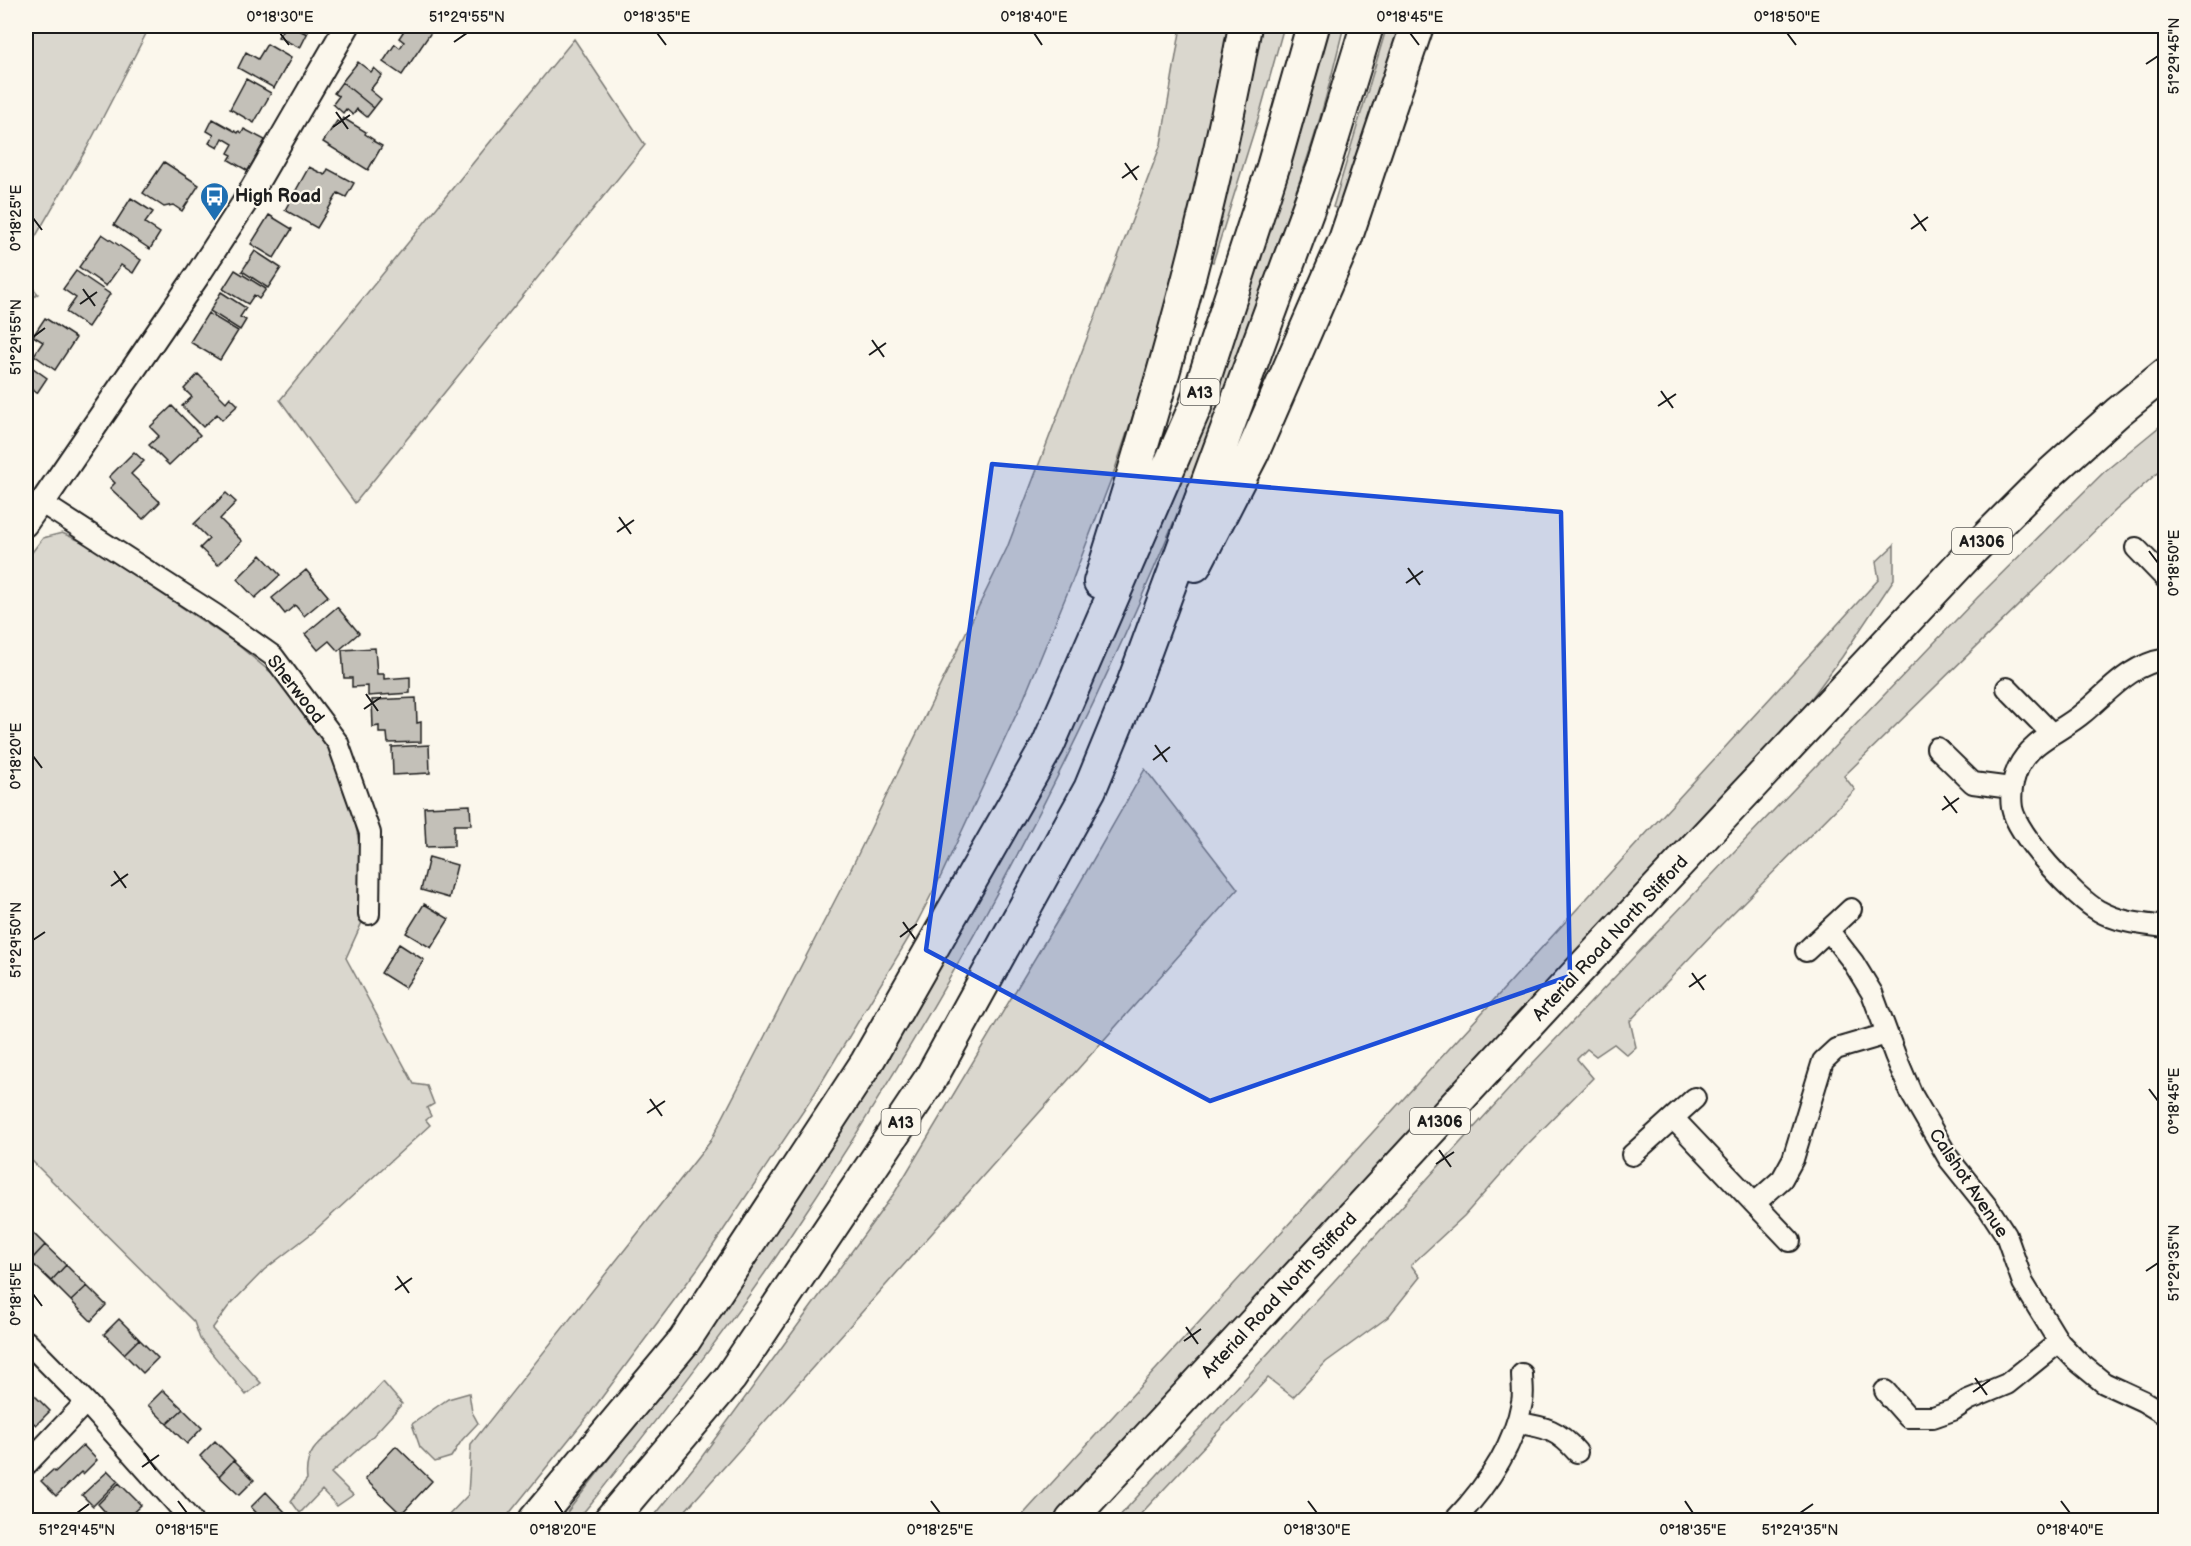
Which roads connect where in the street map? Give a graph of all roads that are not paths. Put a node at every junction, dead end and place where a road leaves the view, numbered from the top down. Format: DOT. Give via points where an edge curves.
graph roads {
  1 [pos="347,26"];
  2 [pos="1245,26"];
  3 [pos="1313,26"];
  4 [pos="1367,26"];
  5 [pos="1417,26"];
  6 [pos="2166,373"];
  7 [pos="42,503"];
  8 [pos="26,526"];
  9 [pos="2136,548"];
  10 [pos="2166,579"];
  11 [pos="2165,659"];
  12 [pos="1132,687"];
  13 [pos="2007,688"];
  14 [pos="2052,734"];
  15 [pos="1048,745"];
  16 [pos="1937,748"];
  17 [pos="2011,788"];
  18 [pos="1851,909"];
  19 [pos="369,914"];
  20 [pos="2166,927"];
  21 [pos="1829,931"];
  22 [pos="1806,951"];
  23 [pos="1887,1034"];
  24 [pos="1695,1098"];
  25 [pos="1673,1118"];
  26 [pos="1632,1155"];
  27 [pos="1755,1203"];
  28 [pos="1790,1241"];
  29 [pos="26,1341"];
  30 [pos="2059,1342"];
  31 [pos="1522,1374"];
  32 [pos="1885,1391"];
  33 [pos="86,1402"];
  34 [pos="2166,1415"];
  35 [pos="1517,1423"];
  36 [pos="1577,1452"];
  37 [pos="26,1464"];
  38 [pos="191,1521"];
  39 [pos="535,1521"];
  40 [pos="610,1521"];
  41 [pos="1071,1521"];
  42 [pos="1455,1521"];
  1 -- 7 [label="street" via="245,202"];
  2 -- 15 [label="highway, A13" via="1228,121 1162,374"];
  3 -- 15 [label="highway, A13" via="1273,167 1195,407"];
  4 -- 12 [label="highway, A13" via="1324,166"];
  5 -- 12 [label="highway, A13" via="1345,240 1252,454"];
  6 -- 41 [label="main road, Arterial Road North Stifford / A1306" via="2079,447 1973,550"];
  7 -- 8 [label="street"];
  7 -- 19 [label="street, Sherwood" via="273,656 338,743 370,833"];
  9 -- 10 [label="street"];
  11 -- 14 [label="street" via="2126,674 2074,721"];
  12 -- 40 [label="highway, A13" via="1090,789 931,1077 730,1378"];
  13 -- 14 [label="street"];
  14 -- 17 [label="street" via="2030,749"];
  15 -- 39 [label="highway, A13" via="867,1062 684,1341"];
  16 -- 17 [label="street" via="1973,783"];
  17 -- 20 [label="street" via="2012,810 2022,833 2079,897 2120,921"];
  18 -- 21 [label="street"];
  21 -- 22 [label="street"];
  21 -- 23 [label="street, Calshot Avenue" via="1872,993"];
  23 -- 27 [label="street" via="1836,1049 1823,1061 1793,1159 1782,1179"];
  23 -- 30 [label="street, Calshot Avenue" via="1917,1104 1949,1159 2006,1235 2023,1283"];
  24 -- 25 [label="street"];
  25 -- 26 [label="street"];
  25 -- 27 [label="street"];
  27 -- 28 [label="street"];
  29 -- 33 [label="street"];
  30 -- 32 [label="street" via="2007,1384 1933,1417 1908,1417"];
  30 -- 34 [label="street, Calshot Avenue" via="2104,1383"];
  31 -- 35 [label="street" via="1523,1400"];
  33 -- 37 [label="street"];
  33 -- 38 [label="street"];
  35 -- 36 [label="street" via="1551,1430"];
  35 -- 42 [label="street" via="1484,1487"];
}
